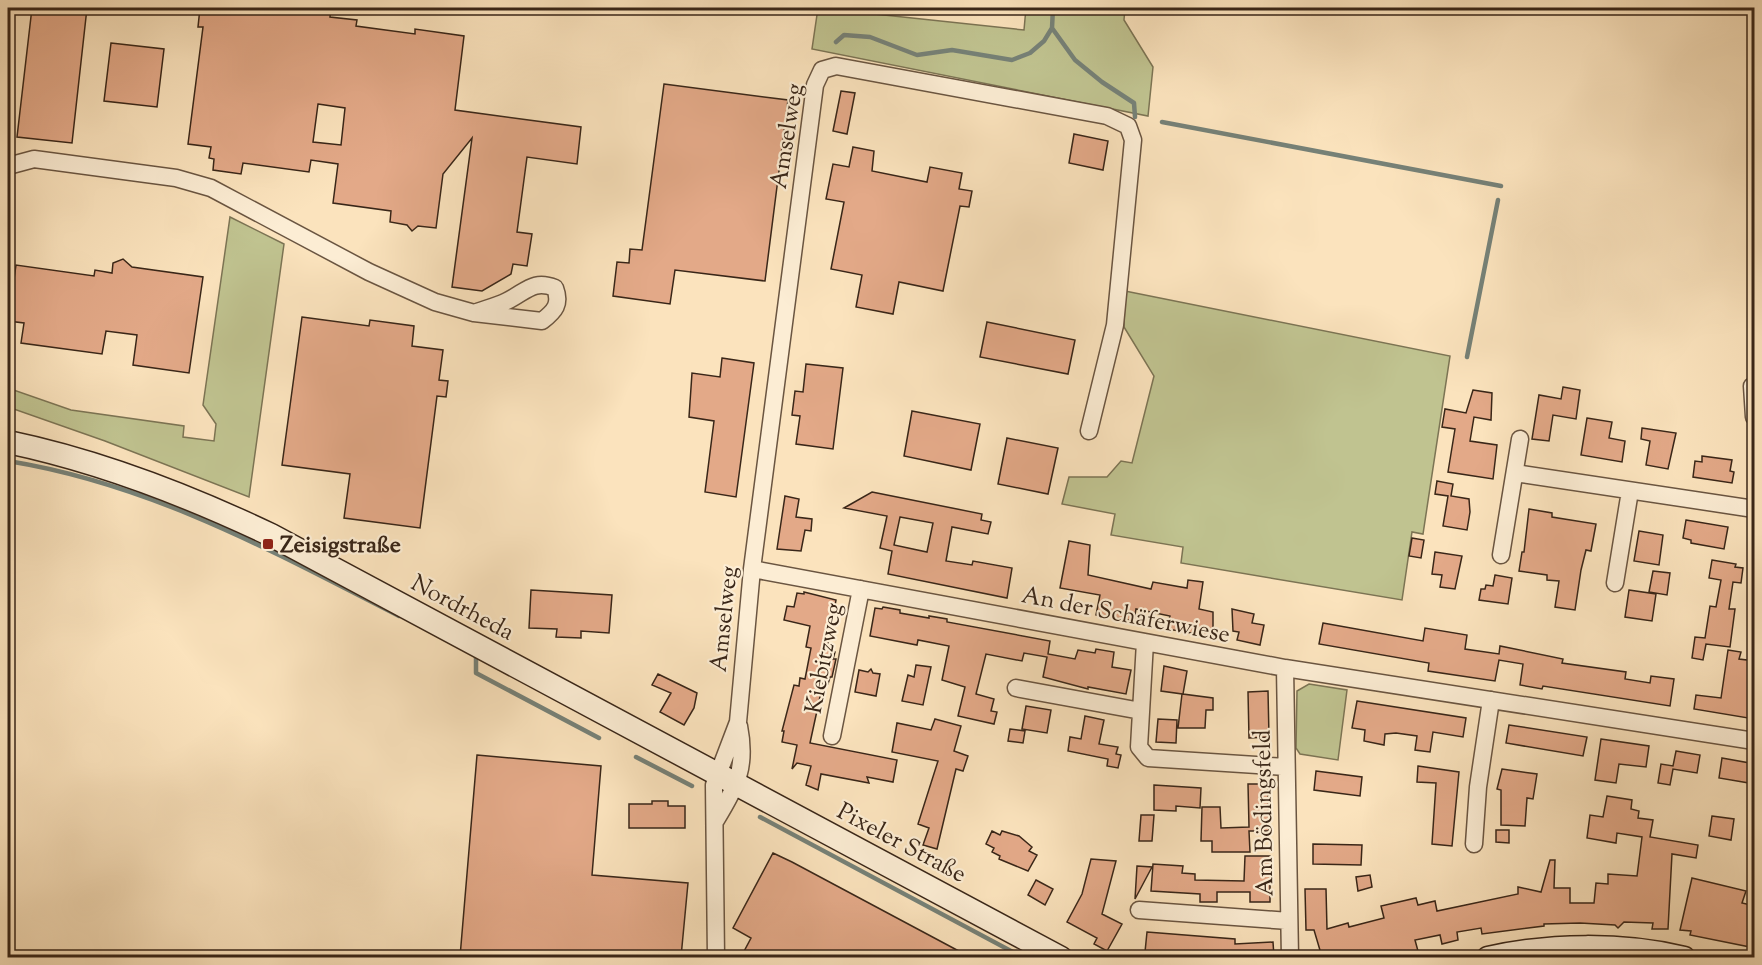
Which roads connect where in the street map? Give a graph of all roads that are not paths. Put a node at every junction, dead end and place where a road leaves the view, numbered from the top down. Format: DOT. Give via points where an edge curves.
graph roads {
  1 [pos="8,166"];
  2 [pos="474,312"];
  3 [pos="1752,386"];
  4 [pos="1755,417"];
  5 [pos="1089,431"];
  6 [pos="1520,439"];
  7 [pos="8,442"];
  8 [pos="1515,473"];
  9 [pos="1630,491"];
  10 [pos="1755,509"];
  11 [pos="1501,555"];
  12 [pos="753,569"];
  13 [pos="1615,583"];
  14 [pos="861,590"];
  15 [pos="1145,642"];
  16 [pos="1285,668"];
  17 [pos="1016,688"];
  18 [pos="1491,700"];
  19 [pos="1141,711"];
  20 [pos="832,736"];
  21 [pos="1755,741"];
  22 [pos="1286,767"];
  23 [pos="727,779"];
  24 [pos="1474,844"];
  25 [pos="1139,910"];
  26 [pos="1289,921"];
  27 [pos="716,957"];
  28 [pos="1061,957"];
  29 [pos="1290,957"];
  30 [pos="1488,957"];
  31 [pos="1684,957"];
  1 -- 2 [label="street" via="34,159 160,175 211,188 369,272 435,302"];
  3 -- 4 [label="street"];
  5 -- 12 [label="street, Amselweg" via="1114,325 1133,140 1128,126 1107,116 836,66 822,70 815,85"];
  6 -- 8 [label="street"];
  7 -- 23 [label="main road, Nordrheda" via="85,462 223,512"];
  8 -- 9 [label="street"];
  8 -- 11 [label="street"];
  9 -- 10 [label="street"];
  9 -- 13 [label="street"];
  12 -- 14 [label="street, An der Schäferwiese"];
  12 -- 23 [label="street, Amselweg" via="738,722"];
  14 -- 15 [label="street, An der Schäferwiese"];
  14 -- 20 [label="street, Kiebitzweg"];
  15 -- 16 [label="street, An der Schäferwiese"];
  15 -- 19 [label="street"];
  16 -- 18 [label="street, An der Schäferwiese"];
  16 -- 22 [label="street, Am Bödingsfeld"];
  17 -- 19 [label="street"];
  18 -- 21 [label="street, An der Schäferwiese"];
  18 -- 24 [label="street"];
  19 -- 22 [label="street" via="1139,747 1148,758"];
  22 -- 26 [label="street, Am Bödingsfeld"];
  23 -- 27 [label="street, Amselweg" via="714,784"];
  23 -- 28 [label="main road, Pixeler Straße"];
  25 -- 26 [label="street"];
  26 -- 29 [label="street, Am Bödingsfeld"];
  30 -- 31 [label="main road" via="1542,949 1586,948"];
}
